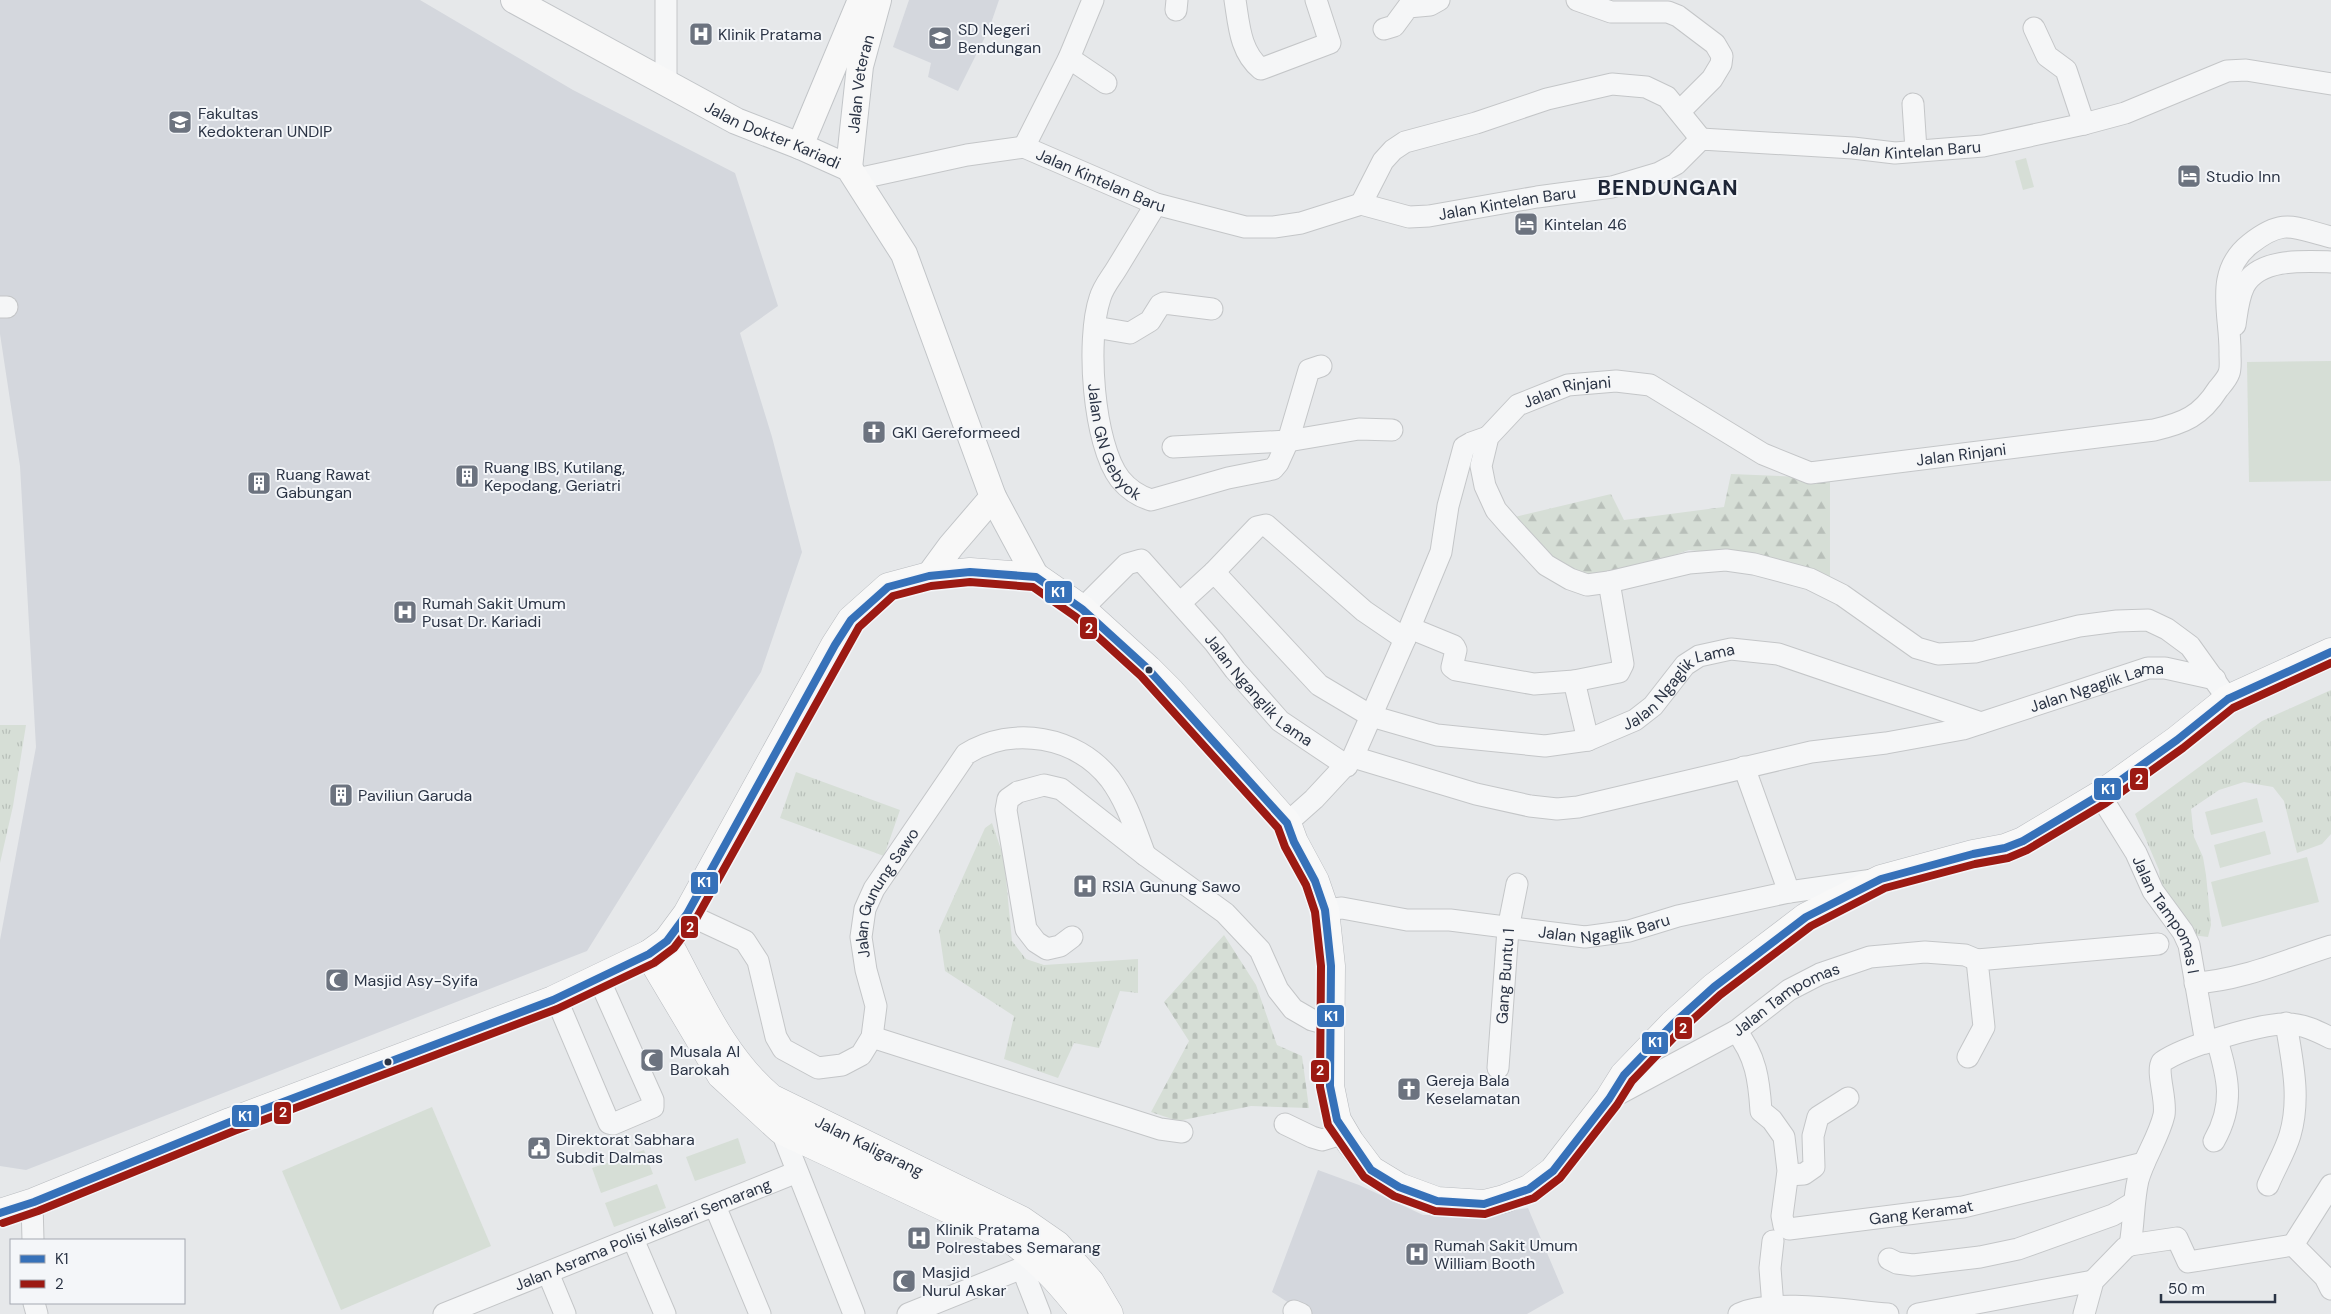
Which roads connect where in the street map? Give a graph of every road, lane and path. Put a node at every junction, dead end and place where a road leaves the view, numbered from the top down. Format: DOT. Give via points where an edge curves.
graph roads {
  1 [pos="514,0"];
  2 [pos="666,0"];
  3 [pos="861,0"];
  4 [pos="878,0"];
  5 [pos="1093,0"];
  6 [pos="1235,0"];
  7 [pos="1316,0"];
  8 [pos="1439,0"];
  9 [pos="1577,0"];
  10 [pos="2034,28"];
  11 [pos="1384,29"];
  12 [pos="1069,58"];
  13 [pos="1106,83"];
  14 [pos="666,84"];
  15 [pos="2331,84"];
  16 [pos="1913,104"];
  17 [pos="1680,111"];
  18 [pos="2084,124"];
  19 [pos="1701,139"];
  20 [pos="800,146"];
  21 [pos="1024,147"];
  22 [pos="1916,150"];
  23 [pos="853,174"];
  24 [pos="1156,204"];
  25 [pos="1361,204"];
  26 [pos="2328,236"];
  27 [pos="2330,262"];
  28 [pos="1212,309"];
  29 [pos="1095,327"];
  30 [pos="2230,349"];
  31 [pos="1321,366"];
  32 [pos="1392,430"];
  33 [pos="1488,437"];
  34 [pos="1288,441"];
  35 [pos="1172,447"];
  36 [pos="993,497"];
  37 [pos="1214,572"];
  38 [pos="930,576"];
  39 [pos="1036,577"];
  40 [pos="1609,582"];
  41 [pos="1180,603"];
  42 [pos="1082,609"];
  43 [pos="1408,633"];
  44 [pos="2331,652"];
  45 [pos="1574,680"];
  46 [pos="2221,689"];
  47 [pos="1371,716"];
  48 [pos="1981,723"];
  49 [pos="1588,740"];
  50 [pos="1350,762"];
  51 [pos="1744,767"];
  52 [pos="2100,795"];
  53 [pos="1287,823"];
  54 [pos="1145,855"];
  55 [pos="1881,879"];
  56 [pos="1517,884"];
  57 [pos="1789,892"];
  58 [pos="1325,910"];
  59 [pos="687,914"];
  60 [pos="1508,929"];
  61 [pos="1072,938"];
  62 [pos="2158,944"];
  63 [pos="2331,946"];
  64 [pos="658,947"];
  65 [pos="1977,960"];
  66 [pos="599,979"];
  67 [pos="2195,983"];
  68 [pos="556,998"];
  69 [pos="2286,1024"];
  70 [pos="1330,1025"];
  71 [pos="1736,1031"];
  72 [pos="872,1037"];
  73 [pos="2331,1038"];
  74 [pos="2212,1041"];
  75 [pos="1968,1057"];
  76 [pos="1498,1068"];
  77 [pos="1848,1098"];
  78 [pos="1609,1099"];
  79 [pos="1285,1124"];
  80 [pos="781,1130"];
  81 [pos="1182,1132"];
  82 [pos="1345,1133"];
  83 [pos="2214,1141"];
  84 [pos="2144,1162"];
  85 [pos="798,1172"];
  86 [pos="1788,1175"];
  87 [pos="2268,1185"];
  88 [pos="2331,1185"];
  89 [pos="925,1187"];
  90 [pos="2133,1203"];
  91 [pos="715,1206"];
  92 [pos="10,1207"];
  93 [pos="32,1239"];
  94 [pos="633,1239"];
  95 [pos="1773,1241"];
  96 [pos="2130,1245"];
  97 [pos="2292,1245"];
  98 [pos="1889,1259"];
  99 [pos="1028,1262"];
  100 [pos="548,1273"];
  101 [pos="2093,1281"];
  102 [pos="2331,1290"];
  103 [pos="943,1307"];
  104 [pos="1773,1307"];
  105 [pos="478,1308"];
  106 [pos="444,1314"];
  107 [pos="565,1314"];
  108 [pos="665,1314"];
  109 [pos="760,1314"];
  110 [pos="854,1314"];
  111 [pos="908,1314"];
  112 [pos="1040,1314"];
  113 [pos="1085,1314"];
  114 [pos="1109,1314"];
  115 [pos="1739,1314"];
  116 [pos="1888,1314"];
  117 [pos="1918,1314"];
  118 [pos="2084,1314"];
  1 -- 14 [label="main road, Jalan Dokter Kariadi"];
  2 -- 14 [label="street"];
  3 -- 20 [label="main road, Jalan Veteran"];
  4 -- 23 [label="main road, Jalan Veteran" via="860,66"];
  5 -- 12 [label="street"];
  6 -- 7 [label="street" via="1243,46 1252,61 1261,68 1330,43"];
  8 -- 11 [label="street" via="1430,5 1408,7 1394,26"];
  9 -- 17 [label="street" via="1611,12 1668,12 1715,44 1722,56 1721,64 1712,79"];
  10 -- 18 [label="street" via="2047,56 2066,70"];
  12 -- 13 [label="street"];
  12 -- 21 [label="street"];
  14 -- 20 [label="main road, Jalan Dokter Kariadi" via="736,121"];
  15 -- 18 [label="street, Jalan Kintelan Baru" via="2246,70 2227,71 2125,113"];
  16 -- 22 [label="street"];
  17 -- 19 [label="street"];
  17 -- 25 [label="street" via="1667,97 1646,87 1612,84 1547,99 1405,142 1383,161"];
  18 -- 22 [label="street, Jalan Kintelan Baru" via="1983,146"];
  19 -- 22 [label="street, Jalan Kintelan Baru" via="1895,153"];
  19 -- 25 [label="street, Jalan Kintelan Baru" via="1676,164 1659,173 1612,186 1429,216 1409,217"];
  20 -- 23 [label="main road, Jalan Dokter Kariadi"];
  21 -- 23 [label="street, Jalan Kintelan Baru"];
  21 -- 24 [label="street, Jalan Kintelan Baru"];
  23 -- 36 [label="main road, Jalan Dokter Kariadi" via="910,268"];
  24 -- 25 [label="street, Jalan Kintelan Baru" via="1244,227 1274,228"];
  24 -- 29 [label="street, Jalan GN Gebyok" via="1107,282 1099,299"];
  26 -- 27 [label="street"];
  26 -- 30 [label="street, Jalan Rinjani" via="2289,225 2264,233 2244,248 2230,267 2226,294"];
  27 -- 30 [label="street" via="2276,264 2257,272 2244,286"];
  28 -- 29 [label="street" via="1164,303 1150,321 1130,334"];
  29 -- 34 [label="street, Jalan GN Gebyok" via="1093,365 1102,433 1119,477 1140,497 1151,500 1273,469"];
  30 -- 33 [label="street, Jalan Rinjani" via="2229,372 2212,400 2182,423 2154,430 1810,473 1763,454 1650,385 1616,381 1568,384 1539,394 1518,405"];
  31 -- 34 [label="street, Jalan GN Gebyok" via="1309,370"];
  32 -- 34 [label="street" via="1340,431"];
  33 -- 40 [label="street, Jalan Rinjani" via="1481,466 1485,486 1496,510 1546,565 1586,584"];
  33 -- 43 [label="street" via="1464,447 1448,506 1441,552"];
  34 -- 35 [label="street"];
  36 -- 38 [label="main road"];
  36 -- 39 [label="main road, Jalan Dokter Kariadi"];
  37 -- 41 [label="street"];
  37 -- 43 [label="street" via="1257,528 1266,525 1364,611"];
  37 -- 47 [label="street, Jalan Ngaglik Lama" via="1319,685"];
  38 -- 39 [label="highway" via="970,572"];
  38 -- 59 [label="highway" via="888,587 851,620"];
  39 -- 42 [label="highway"];
  40 -- 45 [label="street" via="1622,669"];
  40 -- 46 [label="street, Jalan Rinjani" via="1689,563 1726,560 1754,564 1810,579 1842,595 1917,648 1938,654 1976,652 2079,626 2148,620 2190,646"];
  41 -- 42 [label="street, Jalan Nganglik Lama" via="1141,560 1127,564"];
  41 -- 50 [label="street, Jalan Nganglik Lama" via="1280,721"];
  42 -- 53 [label="highway" via="1170,692"];
  43 -- 45 [label="street" via="1454,646 1452,666 1456,670 1534,684"];
  43 -- 47 [label="street"];
  44 -- 46 [label="highway"];
  45 -- 49 [label="street"];
  46 -- 48 [label="street, Jalan Ngaglik Lama" via="2165,668 2148,668"];
  46 -- 52 [label="highway" via="2177,740"];
  47 -- 49 [label="street, Jalan Ngaglik Lama" via="1458,738 1546,746"];
  47 -- 50 [label="street"];
  48 -- 49 [label="street, Jalan Ngaglik Lama" via="1778,654 1731,649 1699,656 1685,665 1666,692 1647,711 1635,720"];
  48 -- 51 [label="street, Jalan Ngaglik Lama" via="1896,742 1811,752"];
  50 -- 51 [label="street, Jalan Ngaglik Lama" via="1476,794 1557,809 1578,807"];
  50 -- 53 [label="street"];
  51 -- 57 [label="street"];
  52 -- 55 [label="highway" via="2014,844"];
  52 -- 67 [label="street, Jalan Tampomas I" via="2136,853 2153,891 2183,932 2189,945"];
  53 -- 58 [label="highway"];
  54 -- 61 [label="street" via="1061,789 1044,785 1018,792 1008,799 1006,810 1026,929 1036,942 1047,949"];
  54 -- 70 [label="street" via="1225,913 1260,950 1278,990 1293,1009 1312,1020"];
  54 -- 72 [label="street, Jalan Gunung Sawo" via="1128,809 1110,780 1094,762 1076,750 1029,736 1003,740 966,754 874,889 865,909 861,937 876,1006"];
  55 -- 57 [label="street, Jalan Ngaglik Baru"];
  55 -- 78 [label="highway" via="1806,917 1714,987 1624,1075"];
  56 -- 60 [label="street, Gang Buntu 1"];
  57 -- 60 [label="street, Jalan Ngaglik Baru" via="1608,935 1585,937"];
  58 -- 60 [label="street, Jalan Ngaglik Baru" via="1342,908 1407,920 1450,920"];
  58 -- 70 [label="highway" via="1331,966"];
  59 -- 64 [label="highway"];
  59 -- 72 [label="street" via="745,941 758,961 776,1037 783,1049 818,1068 826,1067 842,1064 861,1054"];
  60 -- 76 [label="street, Gang Buntu 1"];
  62 -- 65 [label="street, Jalan Tampomas"];
  63 -- 67 [label="street" via="2264,970"];
  64 -- 66 [label="highway"];
  64 -- 80 [label="highway, Jalan Kaligarang" via="720,1075"];
  64 -- 89 [label="highway, Jalan Kaligarang" via="730,1056 753,1083 771,1098"];
  65 -- 71 [label="street, Jalan Tampomas" via="1965,955 1925,952 1870,957 1820,974 1789,990"];
  65 -- 75 [label="street" via="1984,1027"];
  66 -- 68 [label="highway"];
  66 -- 68 [label="street" via="653,1100 653,1107 609,1123"];
  67 -- 74 [label="street, Jalan Tampomas I"];
  68 -- 92 [label="highway"];
  69 -- 73 [label="street" via="2304,1026"];
  69 -- 74 [label="street" via="2270,1025"];
  69 -- 87 [label="street" via="2296,1088 2295,1107 2290,1137"];
  70 -- 82 [label="highway" via="1332,1102"];
  71 -- 78 [label="street, Jalan Tampomas"];
  71 -- 86 [label="street, Gang Keramat" via="1753,1057 1759,1079 1761,1111 1784,1137"];
  72 -- 81 [label="street" via="1160,1129"];
  74 -- 83 [label="street, Jalan Tampomas I" via="2227,1073 2229,1094 2221,1130"];
  74 -- 84 [label="street" via="2160,1064 2165,1101 2163,1116"];
  77 -- 86 [label="street" via="1818,1117 1814,1167 1804,1174"];
  78 -- 82 [label="highway" via="1553,1171 1530,1189 1484,1204 1437,1201 1399,1187 1371,1170"];
  79 -- 82 [label="street" via="1322,1140"];
  80 -- 85 [label="street"];
  80 -- 89 [label="highway, Jalan Kaligarang"];
  84 -- 86 [label="street, Gang Keramat" via="1963,1207 1788,1229 1782,1216"];
  84 -- 90 [label="street"];
  85 -- 91 [label="street, Jalan Asrama Polisi Kalisari Semarang"];
  85 -- 110 [label="street"];
  88 -- 97 [label="street"];
  89 -- 99 [label="highway, Jalan Kaligarang" via="1006,1236"];
  89 -- 114 [label="highway, Jalan Kaligarang" via="1021,1220 1057,1244 1090,1282"];
  90 -- 96 [label="street"];
  90 -- 98 [label="street" via="2113,1215 2018,1249 1913,1265"];
  91 -- 94 [label="street, Jalan Asrama Polisi Kalisari Semarang"];
  91 -- 109 [label="street"];
  92 -- 93 [label="street"];
  94 -- 100 [label="street, Jalan Asrama Polisi Kalisari Semarang"];
  94 -- 108 [label="street"];
  95 -- 104 [label="street" via="1770,1268"];
  96 -- 97 [label="street" via="2177,1238 2188,1262"];
  96 -- 101 [label="street"];
  97 -- 102 [label="street" via="2325,1277"];
  99 -- 103 [label="street"];
  99 -- 112 [label="street"];
  99 -- 113 [label="highway, Jalan Kaligarang" via="1065,1288"];
  100 -- 105 [label="street, Jalan Asrama Polisi Kalisari Semarang"];
  100 -- 107 [label="street"];
  101 -- 117 [label="street"];
  101 -- 118 [label="street"];
  103 -- 111 [label="street"];
  104 -- 115 [label="street"];
  104 -- 116 [label="street"];
  105 -- 106 [label="street, Jalan Asrama Polisi Kalisari Semarang"];
}
